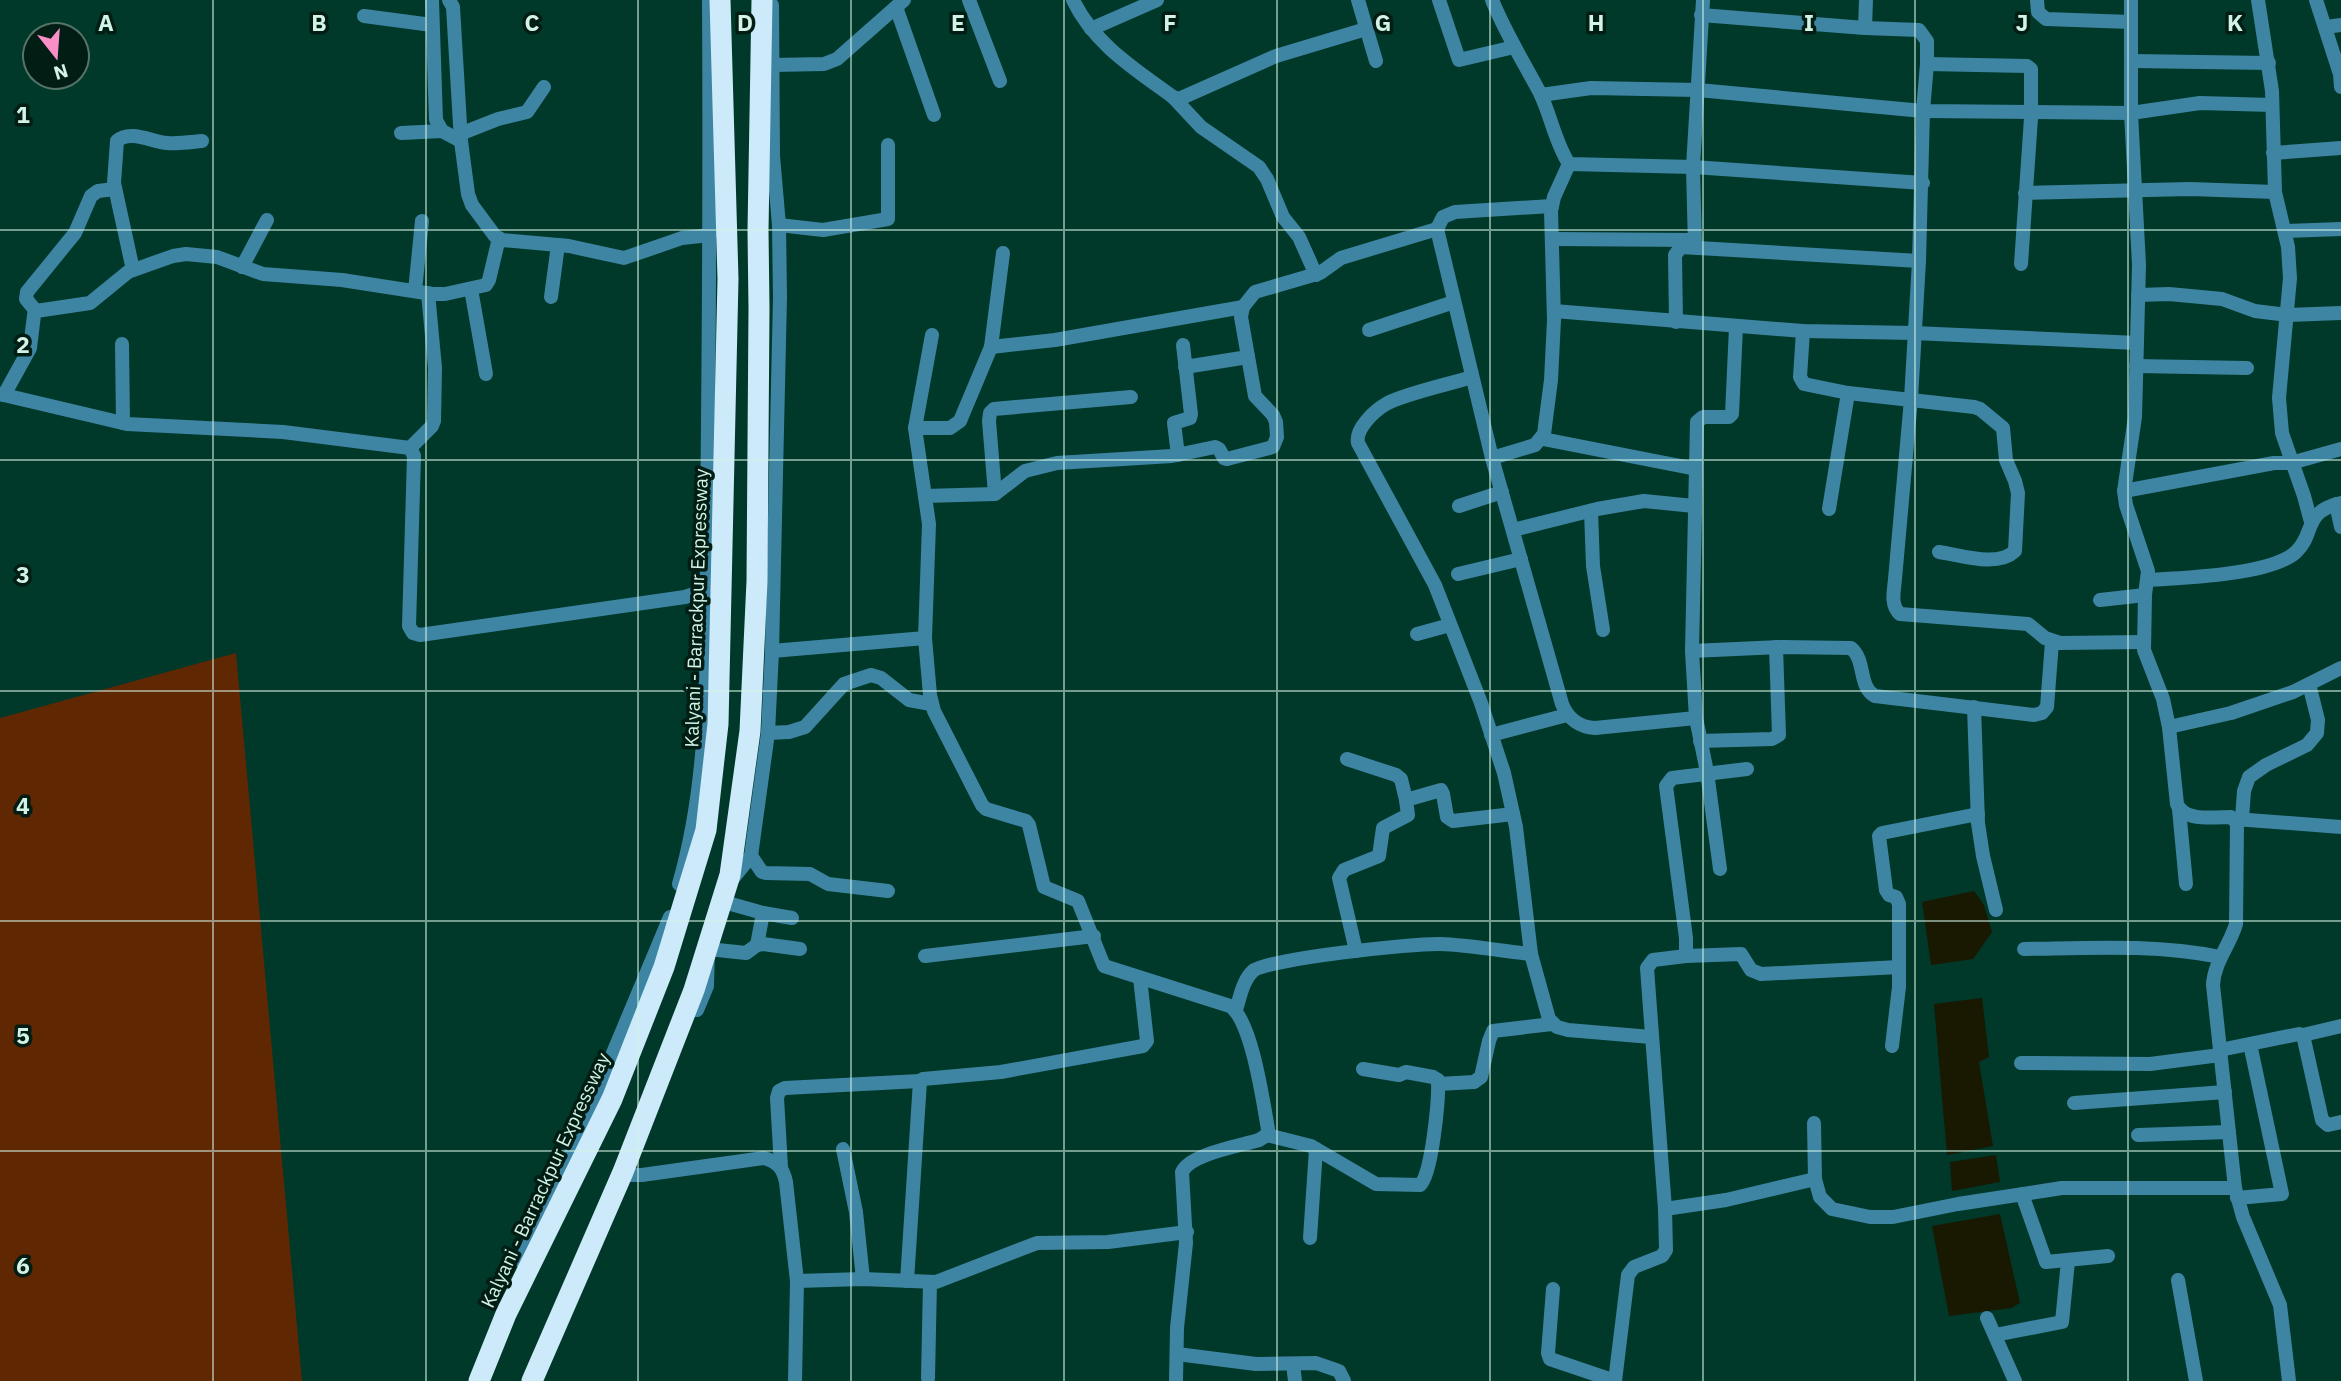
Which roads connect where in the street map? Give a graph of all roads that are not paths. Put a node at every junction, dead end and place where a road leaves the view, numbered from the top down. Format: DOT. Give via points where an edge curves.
graph roads {
  1 [pos="432,0"];
  2 [pos="449,0"];
  3 [pos="709,0"];
  4 [pos="720,0"];
  5 [pos="762,0"];
  6 [pos="772,0"];
  7 [pos="969,0"];
  8 [pos="1073,0"];
  9 [pos="1157,0"];
  10 [pos="1358,0"];
  11 [pos="1439,0"];
  12 [pos="1493,0"];
  13 [pos="1866,0"];
  14 [pos="2037,0"];
  15 [pos="2131,0"];
  16 [pos="2258,0"];
  17 [pos="2316,0"];
  18 [pos="900,4"];
  19 [pos="1702,7"];
  20 [pos="364,16"];
  21 [pos="2131,22"];
  22 [pos="432,25"];
  23 [pos="2341,25"];
  24 [pos="2326,27"];
  25 [pos="1865,28"];
  26 [pos="1091,29"];
  27 [pos="1366,29"];
  28 [pos="1514,47"];
  29 [pos="1376,61"];
  30 [pos="2131,61"];
  31 [pos="2269,63"];
  32 [pos="1927,64"];
  33 [pos="773,65"];
  34 [pos="1000,80"];
  35 [pos="544,87"];
  36 [pos="2341,87"];
  37 [pos="1698,90"];
  38 [pos="1541,95"];
  39 [pos="1173,97"];
  40 [pos="2272,105"];
  41 [pos="1923,111"];
  42 [pos="2031,112"];
  43 [pos="2131,113"];
  44 [pos="934,115"];
  45 [pos="442,131"];
  46 [pos="401,133"];
  47 [pos="461,138"];
  48 [pos="202,141"];
  49 [pos="888,145"];
  50 [pos="2341,148"];
  51 [pos="2273,153"];
  52 [pos="1569,164"];
  53 [pos="1693,167"];
  54 [pos="1923,183"];
  55 [pos="115,189"];
  56 [pos="2135,192"];
  57 [pos="2275,192"];
  58 [pos="2025,193"];
  59 [pos="1552,206"];
  60 [pos="267,220"];
  61 [pos="422,221"];
  62 [pos="779,225"];
  63 [pos="1437,229"];
  64 [pos="2341,229"];
  65 [pos="2286,230"];
  66 [pos="710,235"];
  67 [pos="499,239"];
  68 [pos="1552,239"];
  69 [pos="1694,243"];
  70 [pos="558,245"];
  71 [pos="1003,253"];
  72 [pos="1919,261"];
  73 [pos="2021,264"];
  74 [pos="242,267"];
  75 [pos="133,270"];
  76 [pos="1316,275"];
  77 [pos="471,289"];
  78 [pos="421,292"];
  79 [pos="2138,295"];
  80 [pos="551,297"];
  81 [pos="1454,302"];
  82 [pos="1243,307"];
  83 [pos="36,311"];
  84 [pos="1554,311"];
  85 [pos="2341,313"];
  86 [pos="2285,314"];
  87 [pos="1676,322"];
  88 [pos="1736,327"];
  89 [pos="1369,330"];
  90 [pos="1803,331"];
  91 [pos="1914,333"];
  92 [pos="932,335"];
  93 [pos="2137,343"];
  94 [pos="122,344"];
  95 [pos="1183,345"];
  96 [pos="991,347"];
  97 [pos="1248,356"];
  98 [pos="2136,366"];
  99 [pos="1185,367"];
  100 [pos="2247,368"];
  101 [pos="486,374"];
  102 [pos="1472,377"];
  103 [pos="1848,393"];
  104 [pos="2,395"];
  105 [pos="1131,397"];
  106 [pos="1910,399"];
  107 [pos="123,423"];
  108 [pos="915,428"];
  109 [pos="1543,439"];
  110 [pos="410,449"];
  111 [pos="2341,449"];
  112 [pos="1178,455"];
  113 [pos="1492,458"];
  114 [pos="2291,463"];
  115 [pos="1696,468"];
  116 [pos="2124,491"];
  117 [pos="1502,492"];
  118 [pos="995,494"];
  119 [pos="925,496"];
  120 [pos="2339,504"];
  121 [pos="1459,506"];
  122 [pos="1694,506"];
  123 [pos="1829,509"];
  124 [pos="1591,511"];
  125 [pos="2311,522"];
  126 [pos="2341,527"];
  127 [pos="1513,530"];
  128 [pos="1939,552"];
  129 [pos="1521,559"];
  130 [pos="1458,574"];
  131 [pos="2147,587"];
  132 [pos="706,590"];
  133 [pos="2100,600"];
  134 [pos="1451,625"];
  135 [pos="1603,630"];
  136 [pos="1417,634"];
  137 [pos="925,638"];
  138 [pos="2052,642"];
  139 [pos="2144,642"];
  140 [pos="1776,647"];
  141 [pos="772,651"];
  142 [pos="1692,651"];
  143 [pos="2341,668"];
  144 [pos="2309,684"];
  145 [pos="931,704"];
  146 [pos="1974,708"];
  147 [pos="1567,715"];
  148 [pos="1696,718"];
  149 [pos="2169,727"];
  150 [pos="768,733"];
  151 [pos="1491,735"];
  152 [pos="1700,741"];
  153 [pos="1347,759"];
  154 [pos="1747,769"];
  155 [pos="1707,772"];
  156 [pos="1406,800"];
  157 [pos="2179,809"];
  158 [pos="1513,814"];
  159 [pos="1978,814"];
  160 [pos="2238,819"];
  161 [pos="2341,827"];
  162 [pos="751,856"];
  163 [pos="1720,869"];
  164 [pos="2186,884"];
  165 [pos="888,891"];
  166 [pos="726,893"];
  167 [pos="1996,910"];
  168 [pos="763,913"];
  169 [pos="792,918"];
  170 [pos="1094,936"];
  171 [pos="757,945"];
  172 [pos="708,949"];
  173 [pos="2024,949"];
  174 [pos="800,950"];
  175 [pos="1356,951"];
  176 [pos="1531,954"];
  177 [pos="925,956"];
  178 [pos="1686,956"];
  179 [pos="2220,957"];
  180 [pos="1899,967"];
  181 [pos="1140,978"];
  182 [pos="1236,1010"];
  183 [pos="1552,1024"];
  184 [pos="2341,1026"];
  185 [pos="2303,1035"];
  186 [pos="1651,1037"];
  187 [pos="2250,1044"];
  188 [pos="1892,1046"];
  189 [pos="2220,1053"];
  190 [pos="2021,1063"];
  191 [pos="1363,1069"];
  192 [pos="920,1081"];
  193 [pos="1438,1084"];
  194 [pos="2225,1092"];
  195 [pos="2074,1103"];
  196 [pos="2341,1122"];
  197 [pos="1814,1123"];
  198 [pos="2229,1132"];
  199 [pos="1267,1135"];
  200 [pos="2138,1135"];
  201 [pos="843,1149"];
  202 [pos="1316,1149"];
  203 [pos="781,1167"];
  204 [pos="627,1174"];
  205 [pos="1815,1179"];
  206 [pos="2236,1193"];
  207 [pos="2022,1194"];
  208 [pos="1665,1209"];
  209 [pos="1186,1232"];
  210 [pos="1310,1238"];
  211 [pos="2108,1256"];
  212 [pos="2068,1261"];
  213 [pos="863,1279"];
  214 [pos="2178,1280"];
  215 [pos="797,1281"];
  216 [pos="907,1281"];
  217 [pos="930,1282"];
  218 [pos="1553,1289"];
  219 [pos="1987,1318"];
  220 [pos="1995,1335"];
  221 [pos="1177,1354"];
  222 [pos="1293,1364"];
  223 [pos="928,1378"];
  224 [pos="469,1381"];
  225 [pos="479,1381"];
  226 [pos="531,1381"];
  227 [pos="539,1381"];
  228 [pos="795,1381"];
  229 [pos="1176,1381"];
  230 [pos="1294,1381"];
  231 [pos="1343,1381"];
  232 [pos="1615,1381"];
  233 [pos="2015,1381"];
  234 [pos="2196,1381"];
  235 [pos="2289,1381"];
  1 -- 22 [label="street"];
  2 -- 47 [label="street"];
  3 -- 66 [label="street"];
  4 -- 225 [label="highway, Kalyani - Barrackpur Expressway" via="728,279 718,724 706,830 664,967 612,1100 506,1314"];
  5 -- 166 [label="highway" via="757,581 750,732"];
  6 -- 33 [label="street"];
  7 -- 34 [label="street"];
  8 -- 26 [label="street"];
  9 -- 26 [label="street"];
  10 -- 27 [label="street"];
  11 -- 28 [label="street" via="1459,60"];
  12 -- 28 [label="street"];
  13 -- 25 [label="street"];
  14 -- 21 [label="street" via="2038,12 2046,19"];
  15 -- 21 [label="street"];
  16 -- 31 [label="street"];
  17 -- 24 [label="street"];
  18 -- 33 [label="street" via="837,59 824,64"];
  18 -- 44 [label="street"];
  19 -- 25 [label="street"];
  19 -- 37 [label="street"];
  20 -- 22 [label="street"];
  21 -- 30 [label="street"];
  22 -- 45 [label="street" via="436,120"];
  23 -- 24 [label="street"];
  24 -- 36 [label="street"];
  25 -- 32 [label="street" via="1919,30 1927,41"];
  26 -- 39 [label="street" via="1112,52"];
  27 -- 29 [label="street"];
  27 -- 39 [label="street" via="1276,56 1183,97"];
  28 -- 38 [label="street"];
  30 -- 31 [label="street"];
  30 -- 43 [label="street"];
  31 -- 40 [label="street"];
  32 -- 41 [label="street"];
  32 -- 42 [label="street" via="2029,67"];
  33 -- 62 [label="street"];
  35 -- 47 [label="street" via="527,111 498,119"];
  37 -- 38 [label="street" via="1591,88"];
  37 -- 41 [label="street"];
  37 -- 53 [label="street"];
  38 -- 52 [label="street"];
  39 -- 76 [label="street" via="1201,127 1259,167"];
  40 -- 43 [label="street" via="2200,103"];
  40 -- 51 [label="street"];
  41 -- 42 [label="street"];
  41 -- 54 [label="street"];
  42 -- 43 [label="street"];
  42 -- 58 [label="street"];
  43 -- 56 [label="street"];
  45 -- 46 [label="street"];
  45 -- 47 [label="street"];
  47 -- 67 [label="street" via="470,201"];
  48 -- 55 [label="street" via="165,143 120,137"];
  49 -- 62 [label="street" via="887,219 823,230"];
  50 -- 51 [label="street"];
  51 -- 57 [label="street"];
  52 -- 53 [label="street"];
  52 -- 59 [label="street"];
  53 -- 54 [label="street"];
  53 -- 69 [label="street"];
  54 -- 72 [label="street"];
  55 -- 75 [label="street"];
  55 -- 83 [label="street" via="91,196 75,233 27,292 26,299"];
  56 -- 57 [label="street"];
  56 -- 58 [label="street"];
  56 -- 79 [label="street"];
  57 -- 65 [label="street"];
  58 -- 73 [label="street"];
  59 -- 63 [label="street" via="1455,212 1443,217"];
  59 -- 68 [label="street"];
  60 -- 74 [label="street"];
  61 -- 78 [label="street"];
  62 -- 141 [label="street"];
  63 -- 76 [label="street" via="1341,258"];
  63 -- 81 [label="street"];
  64 -- 65 [label="street"];
  65 -- 86 [label="street" via="2290,278"];
  66 -- 70 [label="street" via="682,238 624,258"];
  66 -- 132 [label="street"];
  67 -- 70 [label="street"];
  67 -- 77 [label="street" via="489,280"];
  68 -- 69 [label="street"];
  68 -- 84 [label="street"];
  69 -- 72 [label="street"];
  69 -- 87 [label="street" via="1681,247 1675,255"];
  70 -- 80 [label="street"];
  71 -- 96 [label="street"];
  72 -- 91 [label="street"];
  74 -- 75 [label="street" via="217,257 186,254"];
  74 -- 78 [label="street" via="263,274"];
  75 -- 83 [label="street" via="90,303"];
  76 -- 82 [label="street" via="1260,290"];
  77 -- 78 [label="street"];
  77 -- 101 [label="street"];
  78 -- 110 [label="street" via="435,368 435,421"];
  79 -- 86 [label="street" via="2222,299 2255,311"];
  79 -- 93 [label="street"];
  81 -- 89 [label="street"];
  81 -- 102 [label="street"];
  82 -- 96 [label="street"];
  82 -- 97 [label="street"];
  83 -- 104 [label="street" via="30,348"];
  84 -- 87 [label="street"];
  84 -- 109 [label="street"];
  85 -- 86 [label="street"];
  86 -- 114 [label="street" via="2279,398"];
  87 -- 88 [label="street"];
  88 -- 90 [label="street"];
  88 -- 115 [label="street" via="1732,414 1699,419"];
  90 -- 91 [label="street"];
  90 -- 103 [label="street" via="1802,382"];
  91 -- 93 [label="street"];
  91 -- 106 [label="street"];
  92 -- 108 [label="street"];
  93 -- 98 [label="street"];
  94 -- 107 [label="street"];
  95 -- 99 [label="street"];
  96 -- 108 [label="street" via="960,421 950,428"];
  97 -- 99 [label="street"];
  97 -- 112 [label="street" via="1255,396 1275,418 1276,444 1229,459 1217,447"];
  98 -- 100 [label="street"];
  98 -- 116 [label="street" via="2135,417"];
  99 -- 112 [label="street" via="1191,416 1174,423"];
  102 -- 113 [label="street"];
  102 -- 134 [label="street" via="1388,403 1356,438 1435,585"];
  103 -- 106 [label="street"];
  103 -- 123 [label="street"];
  104 -- 107 [label="street"];
  105 -- 118 [label="street" via="994,409 989,421"];
  106 -- 128 [label="street" via="1974,407 2001,425 2006,460 2017,486 2012,554 1996,560"];
  106 -- 138 [label="street" via="1896,611 2028,624"];
  107 -- 110 [label="street" via="283,432"];
  108 -- 119 [label="street"];
  109 -- 113 [label="street"];
  109 -- 115 [label="street"];
  110 -- 132 [label="street" via="414,456 409,626 413,632 420,635 685,597"];
  111 -- 114 [label="street"];
  112 -- 118 [label="street" via="1029,468"];
  113 -- 117 [label="street"];
  114 -- 116 [label="street"];
  114 -- 125 [label="street"];
  115 -- 122 [label="street"];
  116 -- 131 [label="street" via="2148,571"];
  117 -- 121 [label="street"];
  117 -- 127 [label="street"];
  118 -- 119 [label="street"];
  119 -- 137 [label="street" via="929,537"];
  120 -- 125 [label="street"];
  120 -- 126 [label="street"];
  122 -- 124 [label="street" via="1652,500"];
  122 -- 142 [label="street"];
  124 -- 127 [label="street"];
  124 -- 135 [label="street" via="1593,570"];
  125 -- 131 [label="street" via="2295,553 2273,563"];
  127 -- 129 [label="street"];
  129 -- 130 [label="street"];
  129 -- 147 [label="street"];
  131 -- 133 [label="street"];
  131 -- 139 [label="street"];
  132 -- 224 [label="street" via="702,767 693,827 667,924"];
  134 -- 136 [label="street"];
  134 -- 151 [label="street"];
  137 -- 141 [label="street"];
  137 -- 145 [label="street"];
  138 -- 139 [label="street"];
  138 -- 146 [label="street" via="2042,713"];
  139 -- 149 [label="street"];
  140 -- 142 [label="street"];
  140 -- 146 [label="street" via="1851,648 1858,655 1870,693"];
  140 -- 152 [label="street" via="1779,735"];
  141 -- 150 [label="street"];
  142 -- 148 [label="street"];
  143 -- 144 [label="street"];
  144 -- 149 [label="street" via="2231,713"];
  144 -- 160 [label="street" via="2318,733 2307,745 2249,777"];
  145 -- 150 [label="street" via="909,700 871,675 844,684 805,727"];
  145 -- 170 [label="street" via="982,806 1026,821 1044,887 1078,901"];
  146 -- 159 [label="street"];
  147 -- 148 [label="street" via="1595,728"];
  147 -- 151 [label="street"];
  148 -- 152 [label="street"];
  149 -- 157 [label="street"];
  150 -- 162 [label="street"];
  151 -- 158 [label="street"];
  152 -- 155 [label="street"];
  153 -- 156 [label="street" via="1396,775"];
  154 -- 155 [label="street"];
  155 -- 163 [label="street"];
  155 -- 178 [label="street" via="1672,778 1666,786"];
  156 -- 158 [label="street" via="1441,790 1447,817 1453,821"];
  156 -- 175 [label="street" via="1408,815 1383,828 1379,856 1349,868 1339,878"];
  157 -- 160 [label="street" via="2198,816"];
  157 -- 164 [label="street"];
  158 -- 176 [label="street"];
  159 -- 167 [label="street"];
  159 -- 180 [label="street" via="1879,836 1886,890 1899,904"];
  160 -- 161 [label="street"];
  160 -- 179 [label="street" via="2238,910 2232,937"];
  162 -- 165 [label="street" via="762,872 810,874 828,884"];
  162 -- 166 [label="street"];
  166 -- 168 [label="street"];
  166 -- 172 [label="highway"];
  168 -- 169 [label="street"];
  168 -- 171 [label="street"];
  170 -- 177 [label="street"];
  170 -- 181 [label="street" via="1104,965"];
  171 -- 172 [label="street" via="746,953"];
  171 -- 174 [label="street"];
  172 -- 204 [label="highway"];
  173 -- 179 [label="street" via="2142,947"];
  175 -- 176 [label="street" via="1438,944"];
  175 -- 182 [label="street" via="1262,965 1247,978"];
  176 -- 183 [label="street"];
  178 -- 180 [label="street" via="1741,954 1751,970 1761,974"];
  178 -- 186 [label="street" via="1653,960 1647,968"];
  179 -- 189 [label="street" via="2213,975"];
  180 -- 188 [label="street"];
  181 -- 182 [label="street"];
  181 -- 192 [label="street" via="1147,1041 1143,1046 1001,1073"];
  182 -- 199 [label="street" via="1253,1055"];
  183 -- 186 [label="street" via="1579,1032"];
  183 -- 193 [label="street" via="1493,1031 1481,1077 1474,1082"];
  184 -- 185 [label="street"];
  185 -- 187 [label="street"];
  185 -- 196 [label="street" via="2322,1120 2328,1125"];
  186 -- 208 [label="street"];
  187 -- 189 [label="street"];
  187 -- 206 [label="street" via="2282,1194"];
  189 -- 190 [label="street" via="2150,1064"];
  189 -- 194 [label="street"];
  191 -- 193 [label="street" via="1433,1077"];
  192 -- 203 [label="street" via="782,1089 776,1098"];
  192 -- 216 [label="street"];
  193 -- 202 [label="street" via="1427,1178 1420,1185 1376,1184"];
  194 -- 195 [label="street"];
  194 -- 198 [label="street"];
  197 -- 205 [label="street"];
  198 -- 200 [label="street"];
  198 -- 206 [label="street"];
  199 -- 202 [label="street"];
  199 -- 209 [label="street" via="1195,1158 1185,1166"];
  201 -- 213 [label="street"];
  202 -- 210 [label="street"];
  203 -- 204 [label="street" via="773,1160 755,1159"];
  203 -- 215 [label="street"];
  204 -- 226 [label="highway"];
  204 -- 227 [label="street"];
  205 -- 207 [label="street" via="1820,1197 1832,1209 1870,1217 1894,1217"];
  205 -- 208 [label="street"];
  206 -- 207 [label="street" via="2072,1188"];
  206 -- 235 [label="street" via="2280,1305"];
  207 -- 212 [label="street" via="2046,1262"];
  208 -- 232 [label="street" via="1665,1253 1628,1275"];
  209 -- 217 [label="street" via="1108,1242 1037,1243 947,1280"];
  209 -- 221 [label="street"];
  211 -- 212 [label="street"];
  212 -- 220 [label="street" via="2062,1322"];
  213 -- 215 [label="street"];
  213 -- 216 [label="street"];
  214 -- 234 [label="street"];
  215 -- 228 [label="street"];
  216 -- 217 [label="street"];
  217 -- 223 [label="street"];
  218 -- 232 [label="street" via="1550,1360"];
  219 -- 220 [label="street"];
  220 -- 233 [label="street"];
  221 -- 222 [label="street"];
  221 -- 229 [label="street"];
  222 -- 230 [label="street"];
  222 -- 231 [label="street" via="1325,1365 1342,1373"];
}
